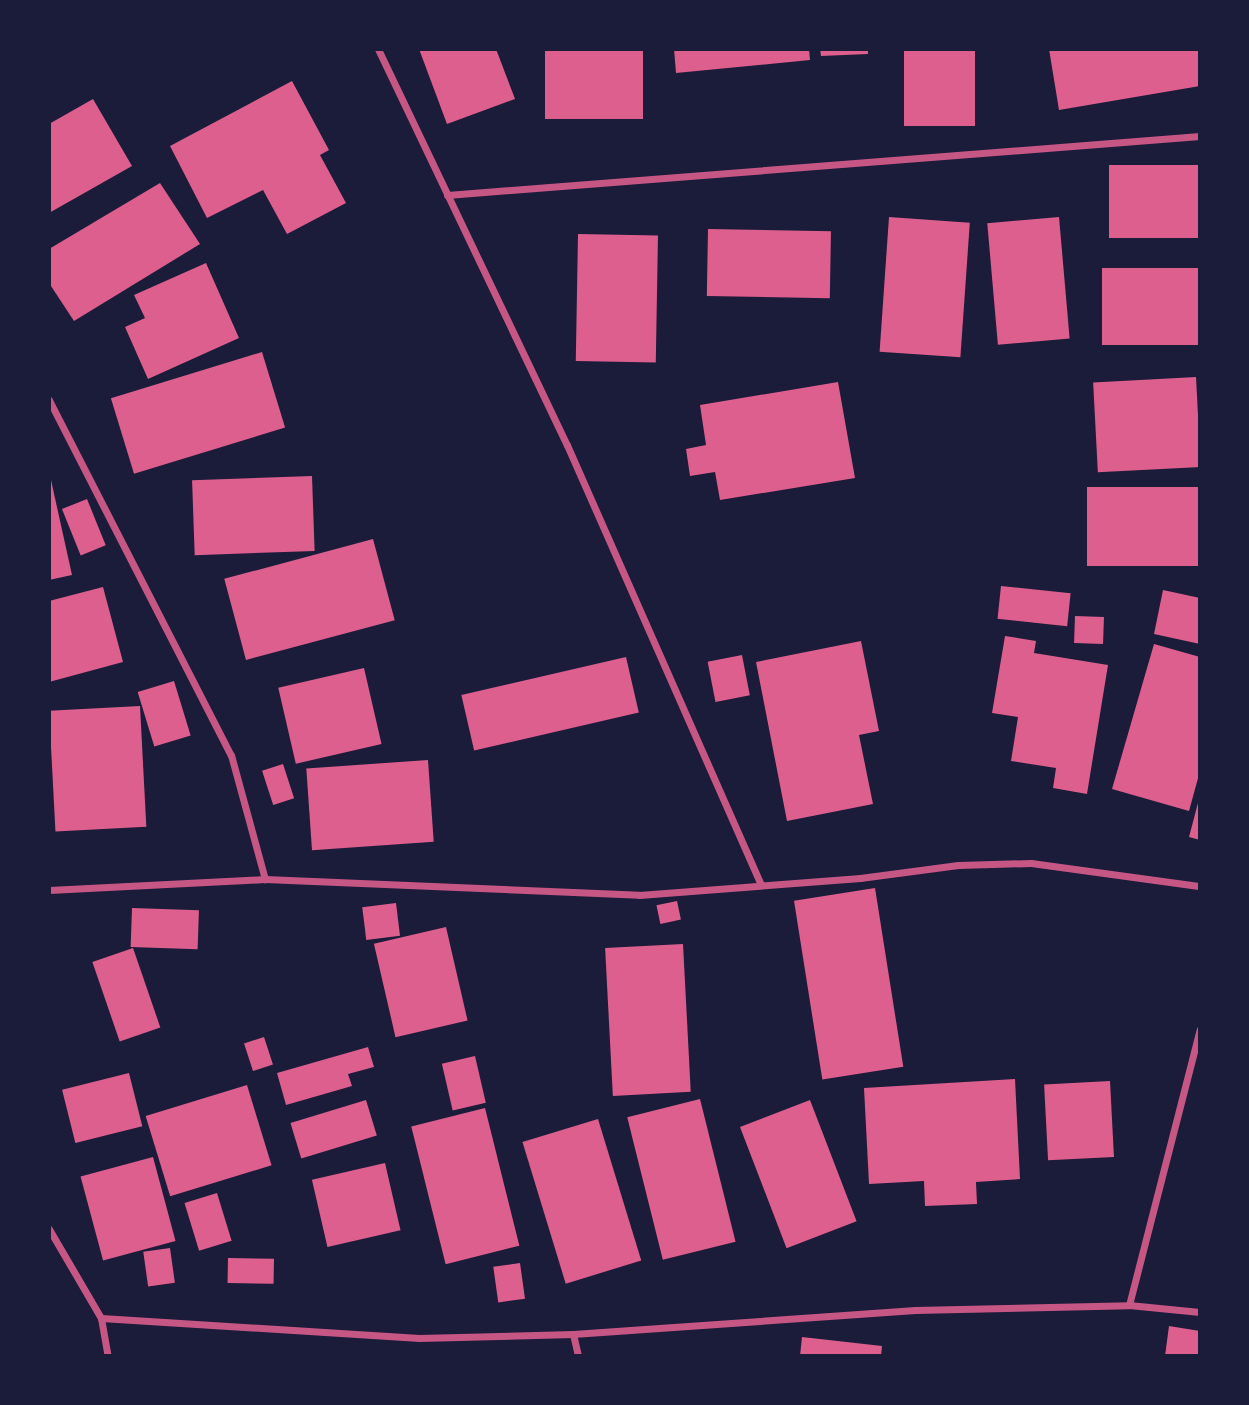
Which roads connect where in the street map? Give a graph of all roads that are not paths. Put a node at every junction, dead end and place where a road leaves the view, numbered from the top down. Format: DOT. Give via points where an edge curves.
graph roads {
  1 [pos="378,49"];
  2 [pos="1200,136"];
  3 [pos="447,195"];
  4 [pos="49,400"];
  5 [pos="265,879"];
  6 [pos="760,883"];
  7 [pos="1200,886"];
  8 [pos="49,890"];
  9 [pos="1200,1029"];
  10 [pos="49,1229"];
  11 [pos="1129,1305"];
  12 [pos="1200,1312"];
  13 [pos="101,1318"];
  14 [pos="573,1334"];
  15 [pos="108,1356"];
  16 [pos="578,1356"];
  1 -- 3 [label="street"];
  2 -- 3 [label="street"];
  3 -- 6 [label="street" via="567,445"];
  4 -- 5 [label="street" via="231,755"];
  5 -- 6 [label="street" via="639,895"];
  5 -- 8 [label="street"];
  6 -- 7 [label="street" via="860,878 958,864 1031,863"];
  9 -- 11 [label="street"];
  10 -- 13 [label="street"];
  11 -- 12 [label="street"];
  11 -- 14 [label="street" via="915,1310"];
  13 -- 14 [label="street" via="418,1338"];
  13 -- 15 [label="street"];
  14 -- 16 [label="street"];
}
